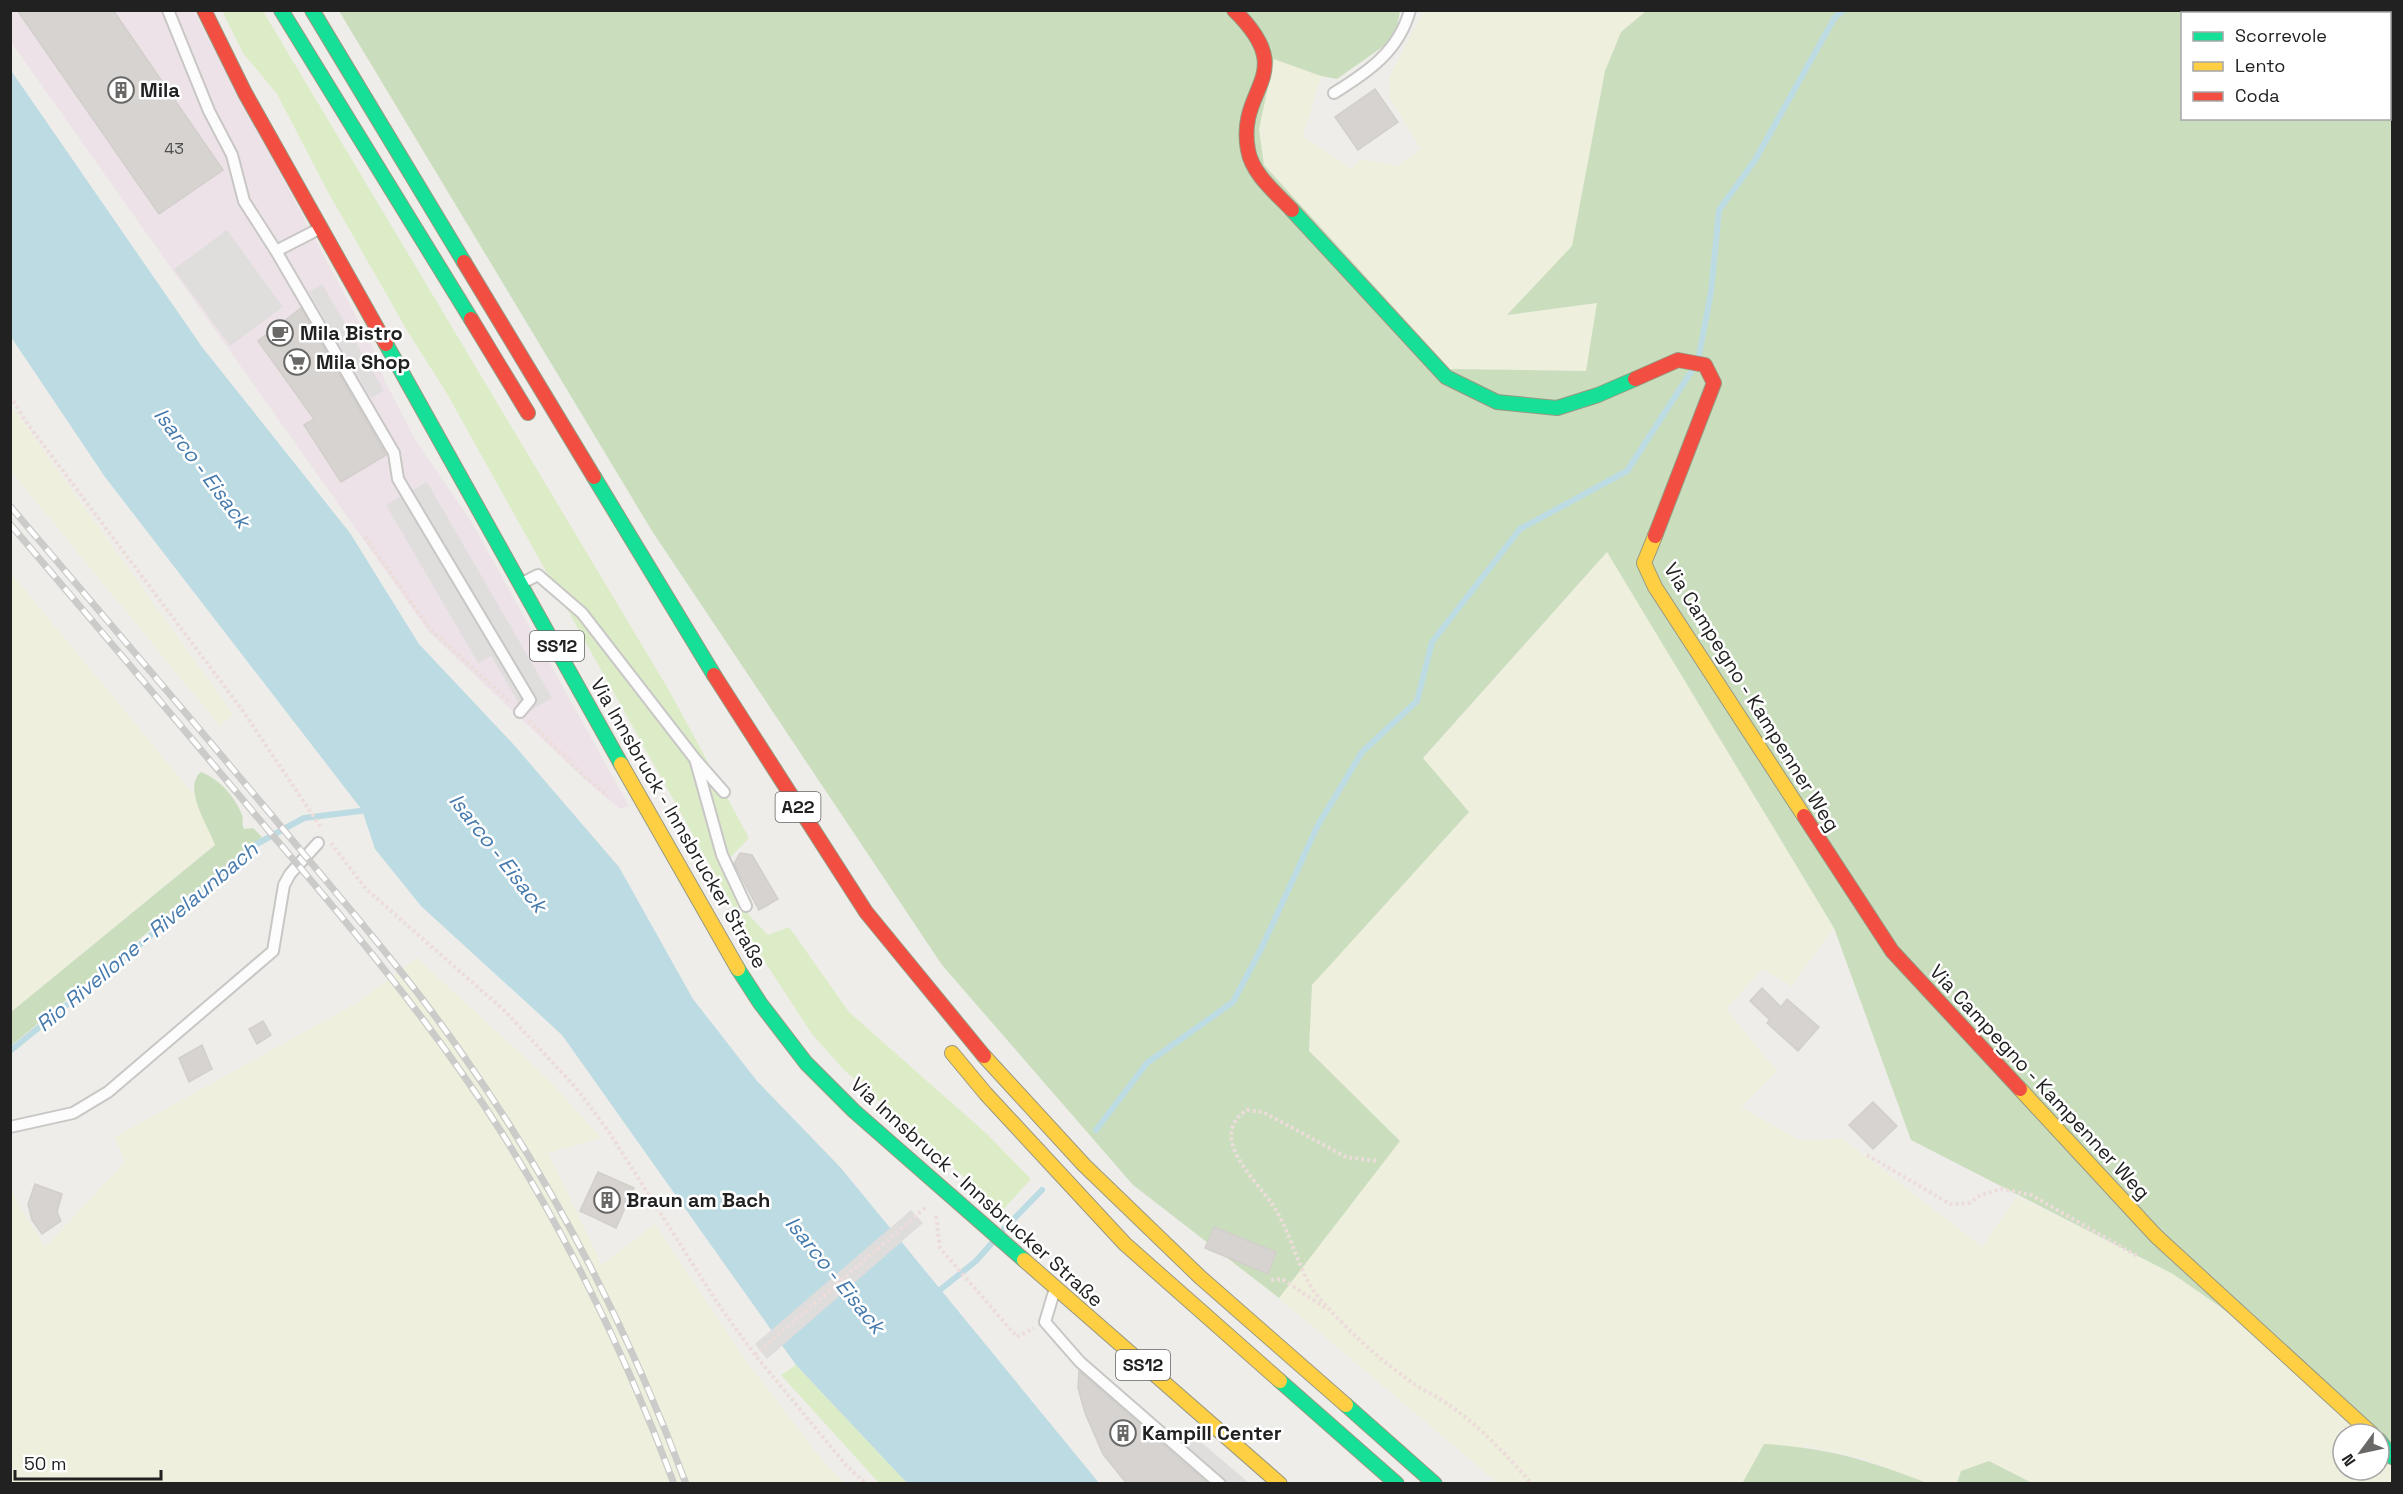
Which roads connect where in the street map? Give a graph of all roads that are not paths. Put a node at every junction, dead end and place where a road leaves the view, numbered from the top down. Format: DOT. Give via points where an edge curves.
graph roads {
  1 [pos="168,10"];
  2 [pos="204,10"];
  3 [pos="281,10"];
  4 [pos="312,10"];
  5 [pos="1234,10"];
  6 [pos="1410,10"];
  7 [pos="1334,93"];
  8 [pos="322,227"];
  9 [pos="276,251"];
  10 [pos="532,421"];
  11 [pos="522,583"];
  12 [pos="520,712"];
  13 [pos="695,759"];
  14 [pos="724,792"];
  15 [pos="318,843"];
  16 [pos="746,906"];
  17 [pos="941,1039"];
  18 [pos="10,1127"];
  19 [pos="1055,1288"];
  20 [pos="2359,1422"];
  21 [pos="1220,1484"];
  22 [pos="1280,1484"];
  23 [pos="1397,1484"];
  24 [pos="1436,1484"];
  1 -- 9 [label="lane" via="209,111 232,155 244,201"];
  2 -- 8 [label="main road, Via Innsbruck - Innsbrucker Straße / SS12" via="245,93"];
  3 -- 10 [label="main road"];
  4 -- 24 [label="main road, A22" via="726,695 866,912 1027,1105 1133,1214"];
  5 -- 20 [label="main road, Via Campegno - Kampenner Weg" via="1247,21 1264,50 1264,82 1249,118 1248,151 1260,177 1446,377 1497,402 1557,408 1598,395 1678,360 1705,365 1714,383 1644,563 1655,587 1892,951 2156,1236"];
  6 -- 7 [label="lane" via="1399,40 1373,69"];
  8 -- 9 [label="lane"];
  8 -- 11 [label="main road, Via Innsbruck - Innsbrucker Straße / SS12"];
  9 -- 12 [label="lane" via="394,453 398,479 530,700"];
  11 -- 13 [label="lane" via="538,575 582,613"];
  11 -- 19 [label="main road, Via Innsbruck - Innsbrucker Straße / SS12" via="720,941 760,1003 814,1071 854,1110"];
  13 -- 14 [label="lane"];
  13 -- 16 [label="lane" via="722,855"];
  15 -- 18 [label="lane" via="284,885 273,951 108,1092 73,1113"];
  17 -- 23 [label="main road" via="986,1094 1125,1244"];
  19 -- 21 [label="lane" via="1045,1322 1080,1362"];
  19 -- 22 [label="main road, Via Innsbruck - Innsbrucker Straße / SS12"];
}
